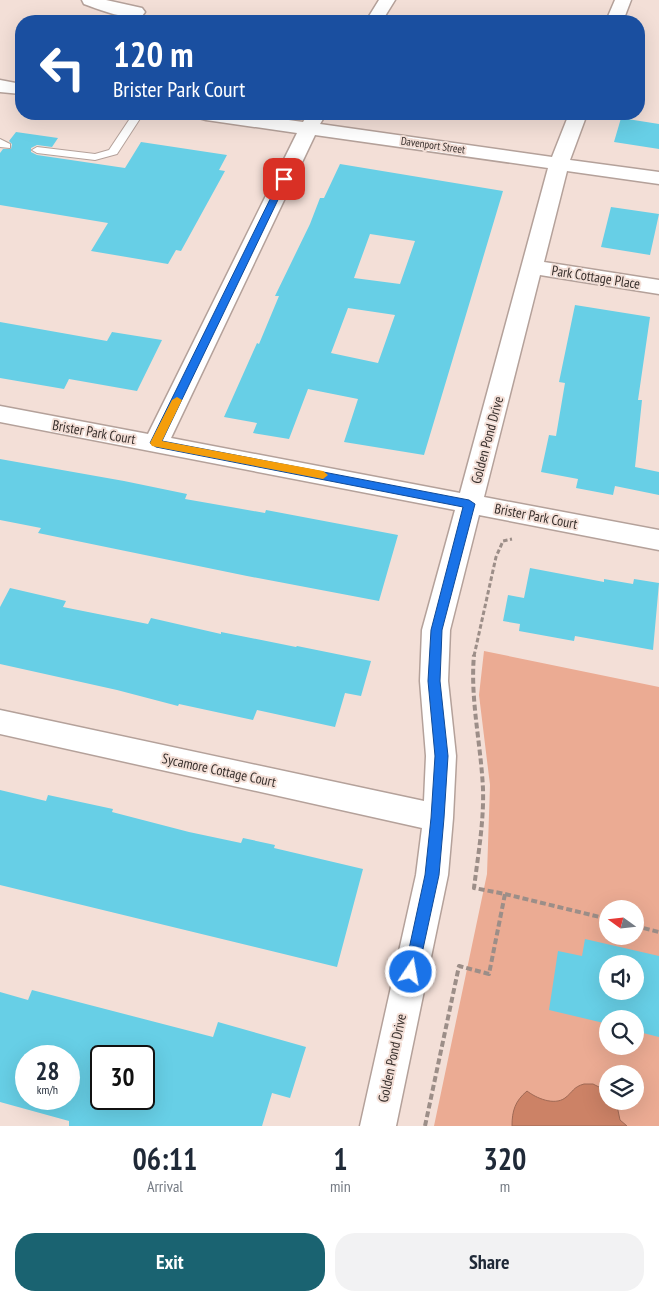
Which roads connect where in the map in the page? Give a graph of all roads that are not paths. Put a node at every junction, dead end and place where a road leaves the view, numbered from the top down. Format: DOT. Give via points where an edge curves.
graph roads {
  1 [pos="90,0"];
  2 [pos="387,0"];
  3 [pos="623,0"];
  4 [pos="137,11"];
  5 [pos="378,15"];
  6 [pos="617,15"];
  7 [pos="0,86"];
  8 [pos="15,88"];
  9 [pos="134,120"];
  10 [pos="298,120"];
  11 [pos="576,120"];
  12 [pos="313,121"];
  13 [pos="37,150"];
  14 [pos="559,163"];
  15 [pos="659,178"];
  16 [pos="533,267"];
  17 [pos="659,287"];
  18 [pos="0,414"];
  19 [pos="156,443"];
  20 [pos="469,504"];
  21 [pos="659,540"];
  22 [pos="0,722"];
  23 [pos="438,818"];
  24 [pos="378,1126"];
  1 -- 4 [label="street" via="113,8"];
  2 -- 5 [label="street"];
  3 -- 6 [label="street"];
  7 -- 8 [label="street"];
  9 -- 13 [label="lane" via="112,152 104,156"];
  10 -- 12 [label="street, Davenport Street"];
  11 -- 14 [label="street, Golden Pond Drive"];
  12 -- 14 [label="street, Davenport Street"];
  12 -- 19 [label="street"];
  14 -- 15 [label="street, Davenport Street"];
  14 -- 16 [label="street, Golden Pond Drive"];
  16 -- 17 [label="street, Park Cottage Place"];
  16 -- 20 [label="street, Golden Pond Drive"];
  18 -- 19 [label="street, Brister Park Court"];
  19 -- 20 [label="street, Brister Park Court"];
  20 -- 21 [label="street, Brister Park Court"];
  20 -- 23 [label="street, Golden Pond Drive" via="436,630 434,681 441,756"];
  22 -- 23 [label="street, Sycamore Cottage Court"];
  23 -- 24 [label="street, Golden Pond Drive" via="432,875"];
}
